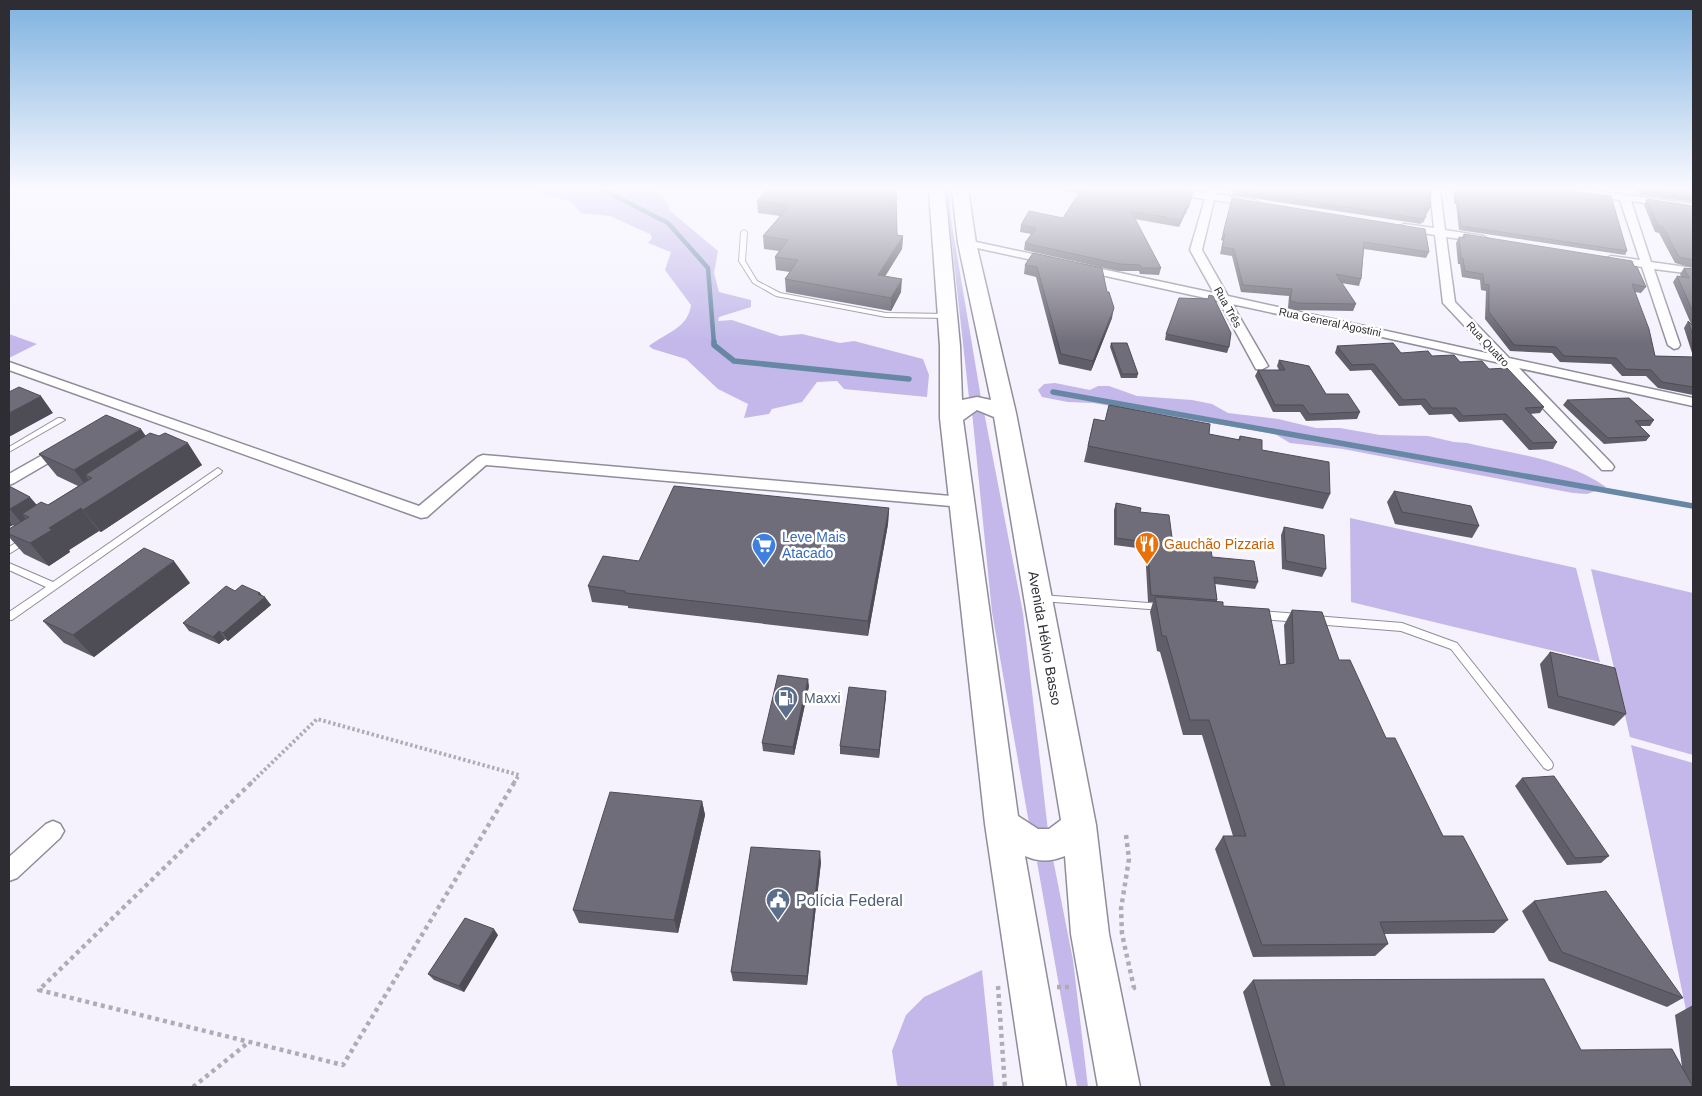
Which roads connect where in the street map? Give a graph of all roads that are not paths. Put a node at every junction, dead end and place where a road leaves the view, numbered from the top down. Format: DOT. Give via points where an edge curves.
graph roads {
  1 [pos="743,241"];
  2 [pos="941,241"];
  3 [pos="1198,241"];
  4 [pos="1442,241"];
  5 [pos="1494,241"];
  6 [pos="1639,241"];
  7 [pos="967,242"];
  8 [pos="1499,242"];
  9 [pos="1602,257"];
  10 [pos="1647,264"];
  11 [pos="1693,271"];
  12 [pos="1223,299"];
  13 [pos="948,316"];
  14 [pos="1674,345"];
  15 [pos="1503,360"];
  16 [pos="9,366"];
  17 [pos="1261,366"];
  18 [pos="1693,402"];
  19 [pos="132,409"];
  20 [pos="1005,413"];
  21 [pos="116,418"];
  22 [pos="951,418"];
  23 [pos="60,420"];
  24 [pos="75,442"];
  25 [pos="9,450"];
  26 [pos="1607,467"];
  27 [pos="218,471"];
  28 [pos="9,480"];
  29 [pos="962,502"];
  30 [pos="34,535"];
  31 [pos="9,551"];
  32 [pos="9,566"];
  33 [pos="53,586"];
  34 [pos="1038,598"];
  35 [pos="1175,608"];
  36 [pos="1254,615"];
  37 [pos="9,617"];
  38 [pos="1548,765"];
  39 [pos="1002,824"];
  40 [pos="1078,825"];
  41 [pos="53,832"];
  42 [pos="9,871"];
  43 [pos="1044,1087"];
  44 [pos="1118,1087"];
  1 -- 13 [label="lane" via="742,261 755,282 778,296 886,315"];
  2 -- 13 [label="main road"];
  3 -- 12 [label="street, Rua Três" via="1196,250"];
  4 -- 15 [label="street, Rua Quatro" via="1449,303"];
  5 -- 8 [label="street"];
  6 -- 10 [label="street"];
  7 -- 12 [label="street, Rua General Agostini"];
  7 -- 20 [label="main road, Avenida Hélvio Basso"];
  9 -- 10 [label="street"];
  10 -- 11 [label="street"];
  10 -- 14 [label="street"];
  12 -- 15 [label="street, Rua General Agostini"];
  12 -- 17 [label="street, Rua Três"];
  13 -- 22 [label="main road"];
  15 -- 18 [label="street, Rua General Agostini"];
  15 -- 26 [label="street, Rua Quatro"];
  16 -- 19 [label="street"];
  19 -- 21 [label="street"];
  19 -- 29 [label="street" via="421,513 483,460"];
  20 -- 22 [label="main road" via="976,402 968,404"];
  20 -- 34 [label="main road, Avenida Hélvio Basso"];
  22 -- 29 [label="main road"];
  23 -- 25 [label="lane"];
  24 -- 28 [label="street"];
  27 -- 33 [label="lane"];
  29 -- 39 [label="main road"];
  30 -- 31 [label="lane"];
  32 -- 33 [label="lane"];
  33 -- 37 [label="lane"];
  34 -- 35 [label="lane"];
  34 -- 40 [label="main road, Avenida Hélvio Basso"];
  36 -- 38 [label="lane" via="1402,626 1454,646"];
  39 -- 40 [label="main road" via="1029,844 1041,847 1067,838"];
  39 -- 43 [label="main road"];
  40 -- 44 [label="main road, Avenida Hélvio Basso" via="1090,934"];
  41 -- 42 [label="street"];
}
